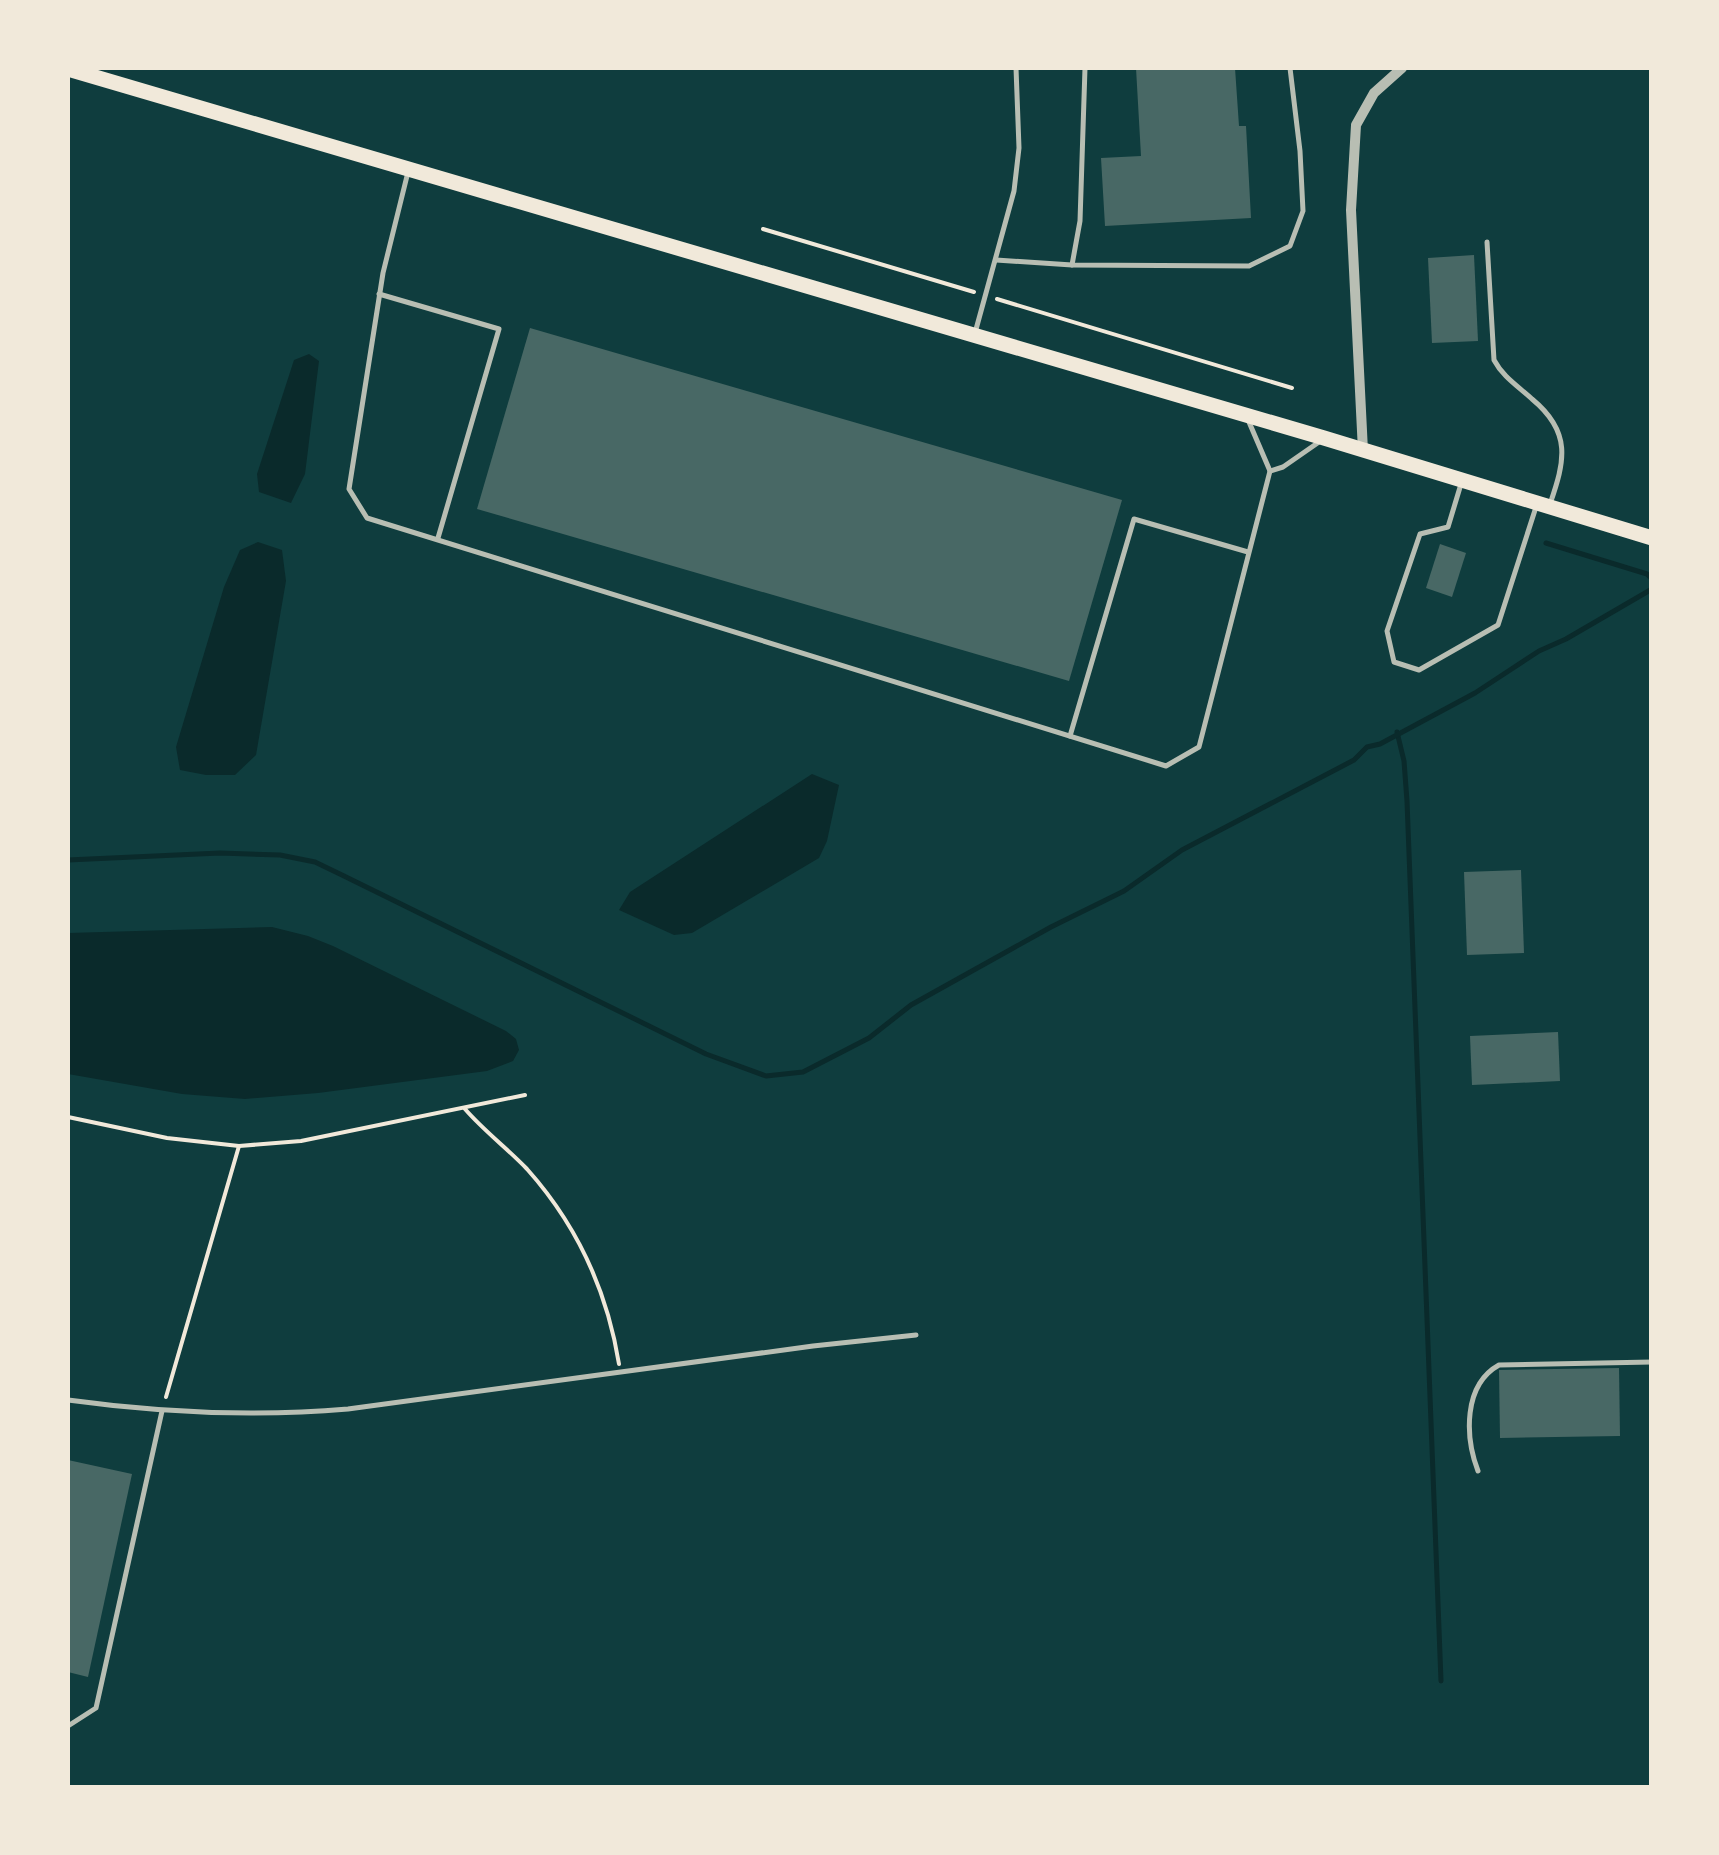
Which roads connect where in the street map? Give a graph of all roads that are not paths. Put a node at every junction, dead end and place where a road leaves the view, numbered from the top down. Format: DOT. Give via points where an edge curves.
graph roads {
  1 [pos="1016,68"];
  2 [pos="1086,68"];
  3 [pos="1290,68"];
  4 [pos="1402,68"];
  5 [pos="68,69"];
  6 [pos="409,169"];
  7 [pos="1487,242"];
  8 [pos="996,260"];
  9 [pos="1072,264"];
  10 [pos="379,294"];
  11 [pos="974,336"];
  12 [pos="1246,416"];
  13 [pos="1324,438"];
  14 [pos="1363,451"];
  15 [pos="1270,471"];
  16 [pos="1462,481"];
  17 [pos="1543,505"];
  18 [pos="1652,538"];
  19 [pos="437,540"];
  20 [pos="1248,552"];
  21 [pos="1070,736"];
  22 [pos="916,1335"];
  23 [pos="1652,1362"];
  24 [pos="68,1400"];
  25 [pos="162,1411"];
  26 [pos="1478,1471"];
  27 [pos="68,1726"];
  1 -- 8 [label="lane" via="1019,148"];
  2 -- 9 [label="lane"];
  3 -- 9 [label="lane" via="1303,211 1290,246 1249,266"];
  4 -- 14 [label="street" via="1374,93 1356,124 1351,210"];
  5 -- 6 [label="main road"];
  6 -- 10 [label="lane"];
  6 -- 11 [label="main road"];
  7 -- 17 [label="lane" via="1494,360 1560,434 1564,463"];
  8 -- 9 [label="lane"];
  8 -- 11 [label="lane"];
  10 -- 19 [label="lane" via="349,489 368,518"];
  10 -- 19 [label="lane" via="498,330"];
  11 -- 12 [label="main road"];
  12 -- 13 [label="main road"];
  12 -- 15 [label="lane"];
  13 -- 14 [label="main road"];
  13 -- 15 [label="lane"];
  14 -- 16 [label="main road"];
  15 -- 20 [label="lane"];
  16 -- 17 [label="main road"];
  16 -- 17 [label="lane" via="1448,527 1420,534 1386,631 1394,662 1419,670 1498,625"];
  17 -- 18 [label="main road"];
  19 -- 21 [label="lane"];
  20 -- 21 [label="lane" via="1198,747 1166,766"];
  20 -- 21 [label="lane" via="1134,520"];
  22 -- 25 [label="lane" via="314,1412"];
  23 -- 26 [label="lane" via="1499,1365 1486,1372 1476,1387 1469,1426"];
  24 -- 25 [label="lane"];
  25 -- 27 [label="lane" via="96,1708"];
}
